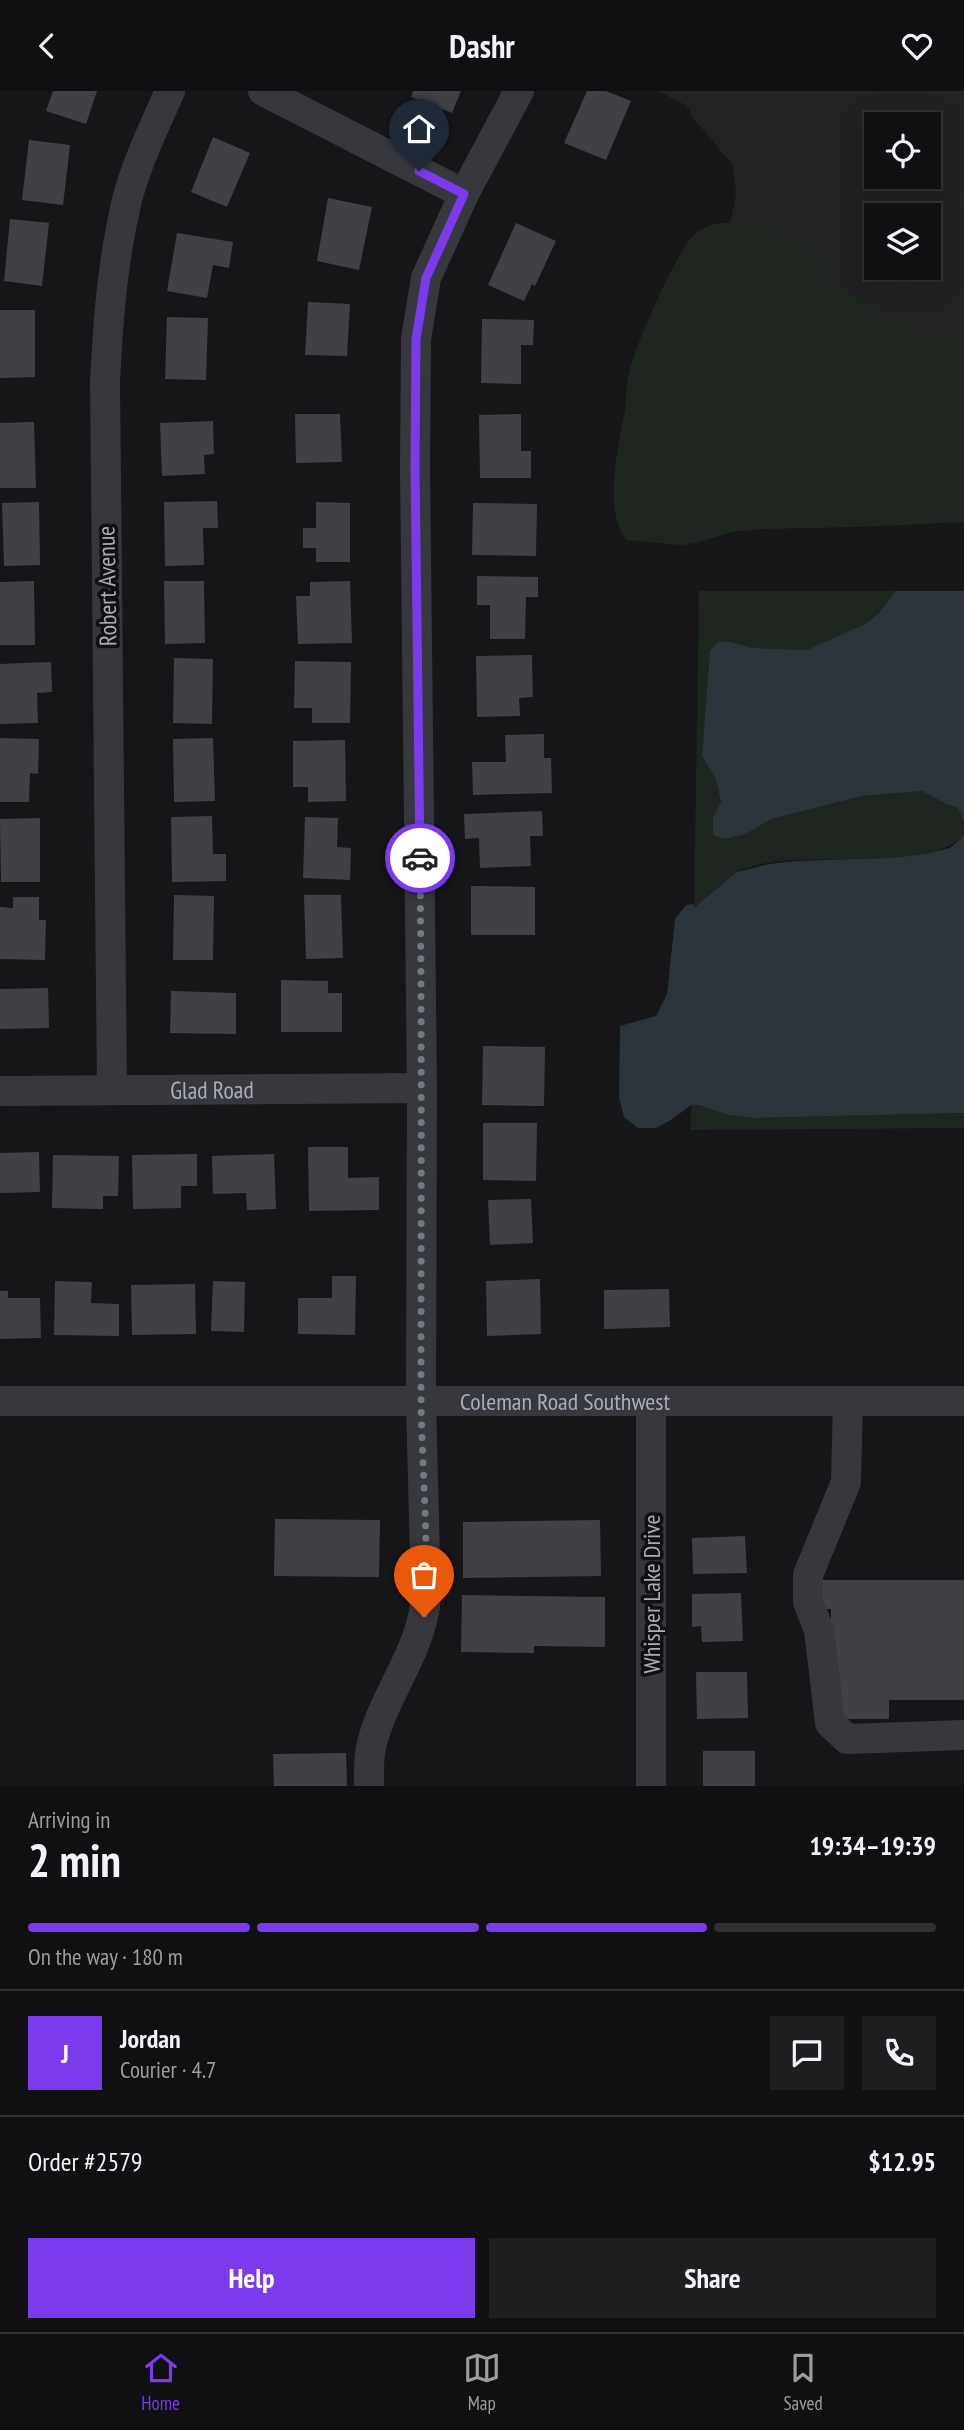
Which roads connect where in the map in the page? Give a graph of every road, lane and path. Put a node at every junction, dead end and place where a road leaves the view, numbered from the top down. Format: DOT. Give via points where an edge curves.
graph roads {
  1 [pos="170,91"];
  2 [pos="263,91"];
  3 [pos="519,91"];
  4 [pos="464,194"];
  5 [pos="422,1088"];
  6 [pos="112,1090"];
  7 [pos="0,1091"];
  8 [pos="0,1401"];
  9 [pos="421,1401"];
  10 [pos="651,1401"];
  11 [pos="848,1401"];
  12 [pos="964,1401"];
  13 [pos="964,1735"];
  14 [pos="369,1786"];
  15 [pos="651,1786"];
  1 -- 6 [label="street, Robert Avenue" via="129,194 108,320"];
  2 -- 4 [label="street"];
  3 -- 4 [label="street"];
  4 -- 5 [label="street" via="426,278 416,339"];
  5 -- 6 [label="street, Glad Road"];
  5 -- 9 [label="street"];
  6 -- 7 [label="street, Glad Road"];
  8 -- 9 [label="street, Coleman Road Southwest"];
  9 -- 10 [label="street, Coleman Road Southwest"];
  9 -- 14 [label="street" via="424,1617 372,1743"];
  10 -- 11 [label="street, Coleman Road Southwest"];
  10 -- 15 [label="street, Whisper Lake Drive"];
  11 -- 12 [label="street, Coleman Road Southwest"];
  11 -- 13 [label="street" via="846,1482 808,1575 808,1602 819,1630 830,1723 847,1739"];
}
